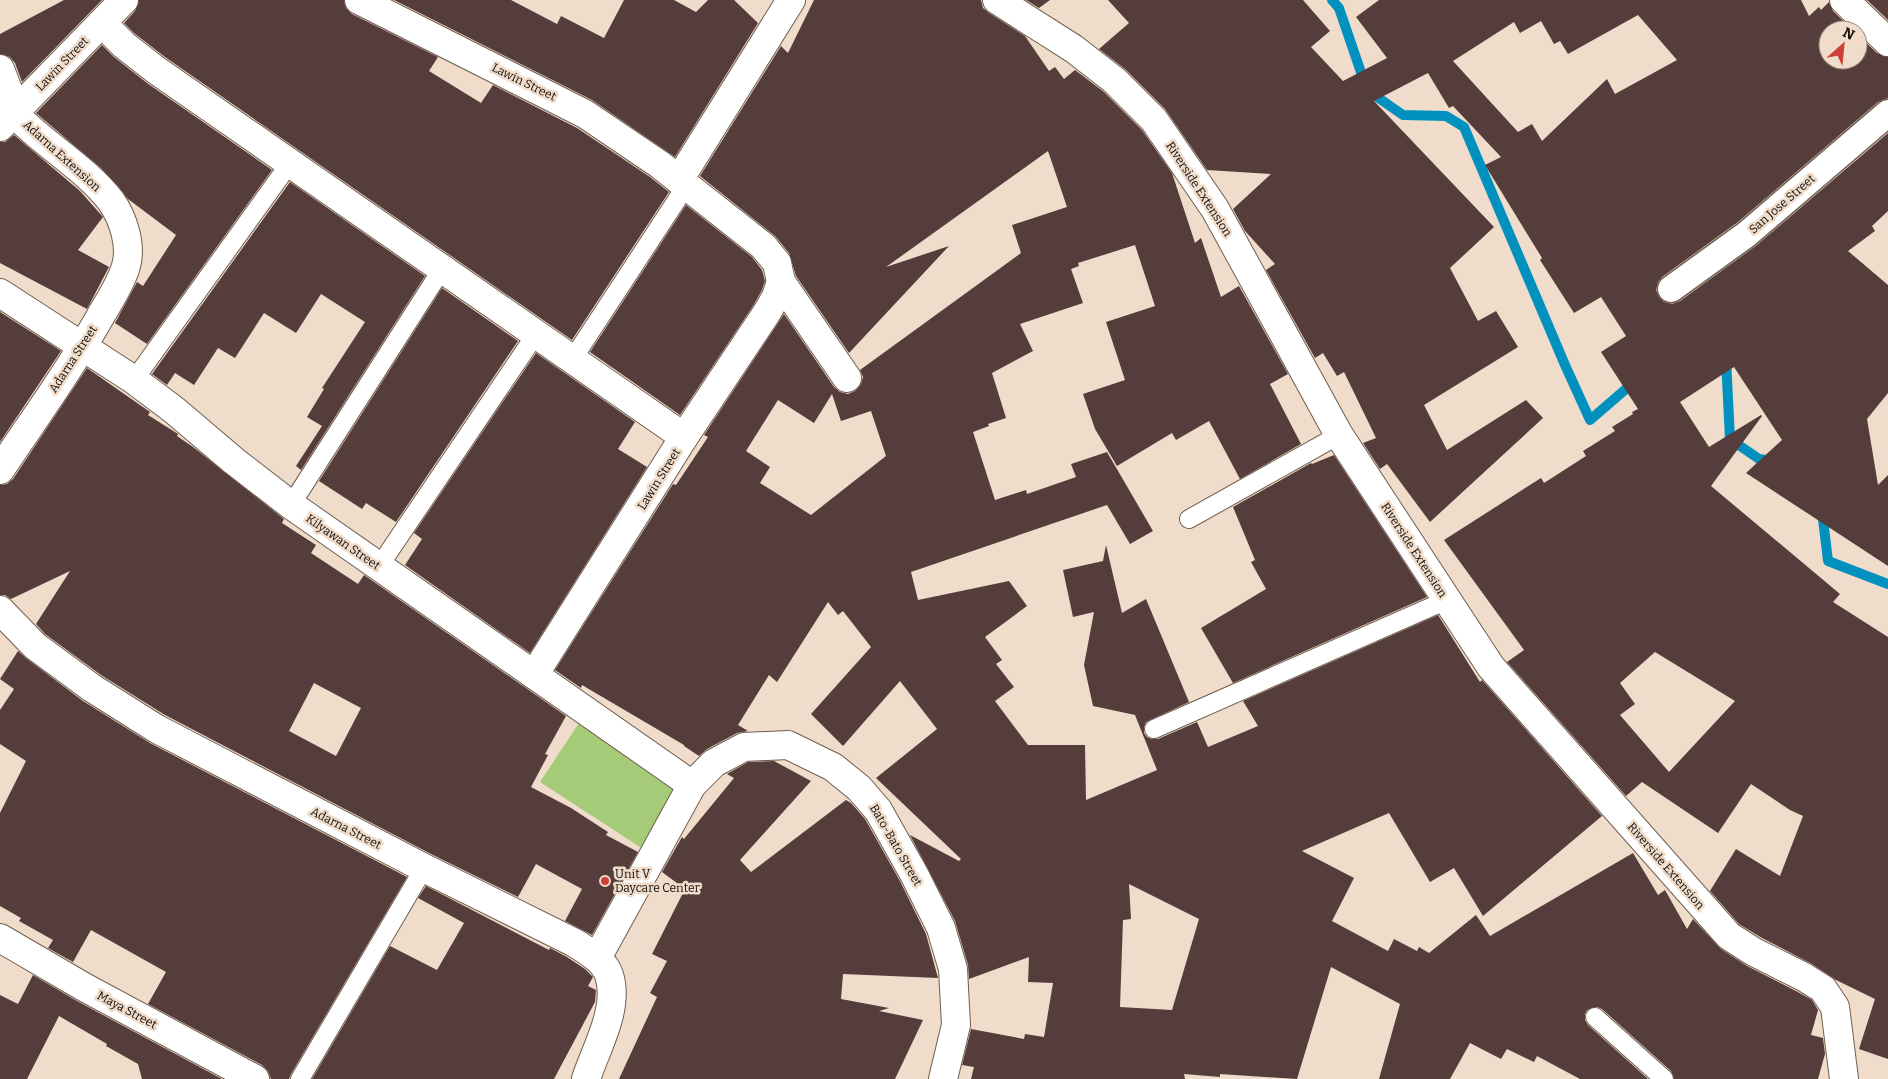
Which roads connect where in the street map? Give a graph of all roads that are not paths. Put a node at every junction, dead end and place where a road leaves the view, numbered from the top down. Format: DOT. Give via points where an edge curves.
graph roads {
  1 [pos="124,0"];
  2 [pos="359,0"];
  3 [pos="791,0"];
  4 [pos="997,0"];
  5 [pos="1844,0"];
  6 [pos="102,23"];
  7 [pos="1888,42"];
  8 [pos="0,69"];
  9 [pos="1888,113"];
  10 [pos="8,119"];
  11 [pos="290,163"];
  12 [pos="682,183"];
  13 [pos="127,241"];
  14 [pos="442,269"];
  15 [pos="781,282"];
  16 [pos="1671,289"];
  17 [pos="0,293"];
  18 [pos="536,334"];
  19 [pos="84,346"];
  20 [pos="572,360"];
  21 [pos="847,378"];
  22 [pos="134,380"];
  23 [pos="1339,435"];
  24 [pos="684,437"];
  25 [pos="0,470"];
  26 [pos="290,505"];
  27 [pos="1189,519"];
  28 [pos="378,568"];
  29 [pos="1447,600"];
  30 [pos="0,610"];
  31 [pos="534,675"];
  32 [pos="1154,729"];
  33 [pos="692,785"];
  34 [pos="424,868"];
  35 [pos="0,938"];
  36 [pos="597,958"];
  37 [pos="1595,1017"];
  38 [pos="256,1079"];
  39 [pos="300,1079"];
  40 [pos="586,1079"];
  41 [pos="943,1079"];
  42 [pos="1664,1079"];
  43 [pos="1844,1079"];
  1 -- 6 [label="street, Lawin Street"];
  2 -- 12 [label="street, Lawin Street" via="577,110 624,139"];
  3 -- 12 [label="street"];
  4 -- 23 [label="street, Riverside Extension" via="1074,49 1114,80 1154,120 1215,208"];
  5 -- 7 [label="street"];
  6 -- 10 [label="street, Lawin Street"];
  6 -- 11 [label="street" via="156,70"];
  8 -- 10 [label="street, Adarna Extension"];
  9 -- 16 [label="street, San Jose Street" via="1747,234"];
  10 -- 13 [label="street, Adarna Extension" via="27,126 94,182 122,221"];
  11 -- 14 [label="street"];
  11 -- 22 [label="lane"];
  12 -- 15 [label="street, Lawin Street" via="763,246 777,263"];
  12 -- 20 [label="lane"];
  13 -- 19 [label="street, Adarna Street" via="126,265 116,290"];
  14 -- 18 [label="street"];
  14 -- 26 [label="lane"];
  15 -- 21 [label="street, Lawin Street"];
  15 -- 24 [label="street, Lawin Street" via="766,314"];
  17 -- 19 [label="street, Kilyawan Street"];
  18 -- 20 [label="street"];
  18 -- 28 [label="lane"];
  19 -- 22 [label="street, Kilyawan Street"];
  19 -- 25 [label="street, Adarna Street"];
  20 -- 24 [label="street"];
  22 -- 26 [label="street, Kilyawan Street"];
  23 -- 27 [label="lane"];
  23 -- 29 [label="street, Riverside Extension"];
  24 -- 31 [label="street, Lawin Street"];
  26 -- 28 [label="street, Kilyawan Street"];
  28 -- 31 [label="street, Kilyawan Street"];
  29 -- 32 [label="lane"];
  29 -- 43 [label="street, Riverside Extension" via="1491,667 1729,936 1824,989 1835,1007"];
  30 -- 34 [label="street, Adarna Street" via="35,646 92,688 157,729"];
  31 -- 33 [label="street, Kilyawan Street"];
  33 -- 36 [label="street, Bato-Bato Street"];
  33 -- 41 [label="street, Bato-Bato Street" via="714,763 744,747 788,746 833,767 859,788 878,810 941,928 953,969 956,1025"];
  34 -- 36 [label="street, Adarna Street"];
  34 -- 39 [label="lane"];
  35 -- 38 [label="street, Maya Street"];
  36 -- 40 [label="street, Adarna Street" via="609,974 611,997 607,1023"];
  37 -- 42 [label="lane"];
}
